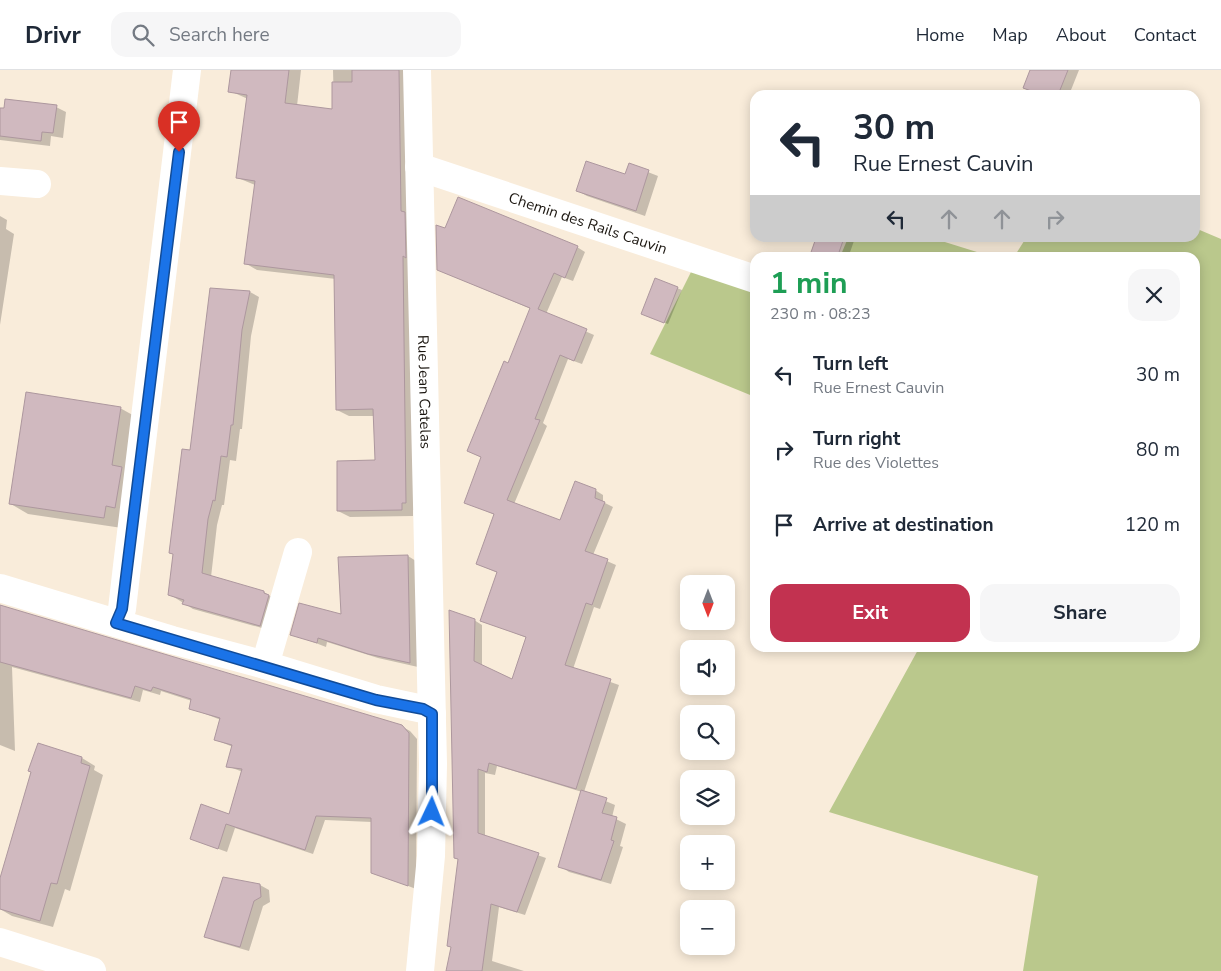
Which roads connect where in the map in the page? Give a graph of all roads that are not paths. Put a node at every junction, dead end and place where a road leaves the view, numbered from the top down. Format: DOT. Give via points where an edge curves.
graph roads {
  1 [pos="187,70"];
  2 [pos="417,70"];
  3 [pos="419,167"];
  4 [pos="0,181"];
  5 [pos="37,184"];
  6 [pos="750,277"];
  7 [pos="298,552"];
  8 [pos="0,588"];
  9 [pos="116,623"];
  10 [pos="265,665"];
  11 [pos="432,714"];
  12 [pos="0,942"];
  13 [pos="92,971"];
  14 [pos="420,971"];
  1 -- 9 [label="street" via="122,609"];
  2 -- 3 [label="street, Rue Jean Catelas"];
  3 -- 6 [label="street, Chemin des Rails Cauvin"];
  3 -- 11 [label="street, Rue Jean Catelas"];
  4 -- 5 [label="street"];
  7 -- 10 [label="street"];
  8 -- 9 [label="street"];
  9 -- 10 [label="street"];
  10 -- 11 [label="street"];
  11 -- 14 [label="street, Rue Jean Catelas" via="431,856"];
  12 -- 13 [label="street"];
}
